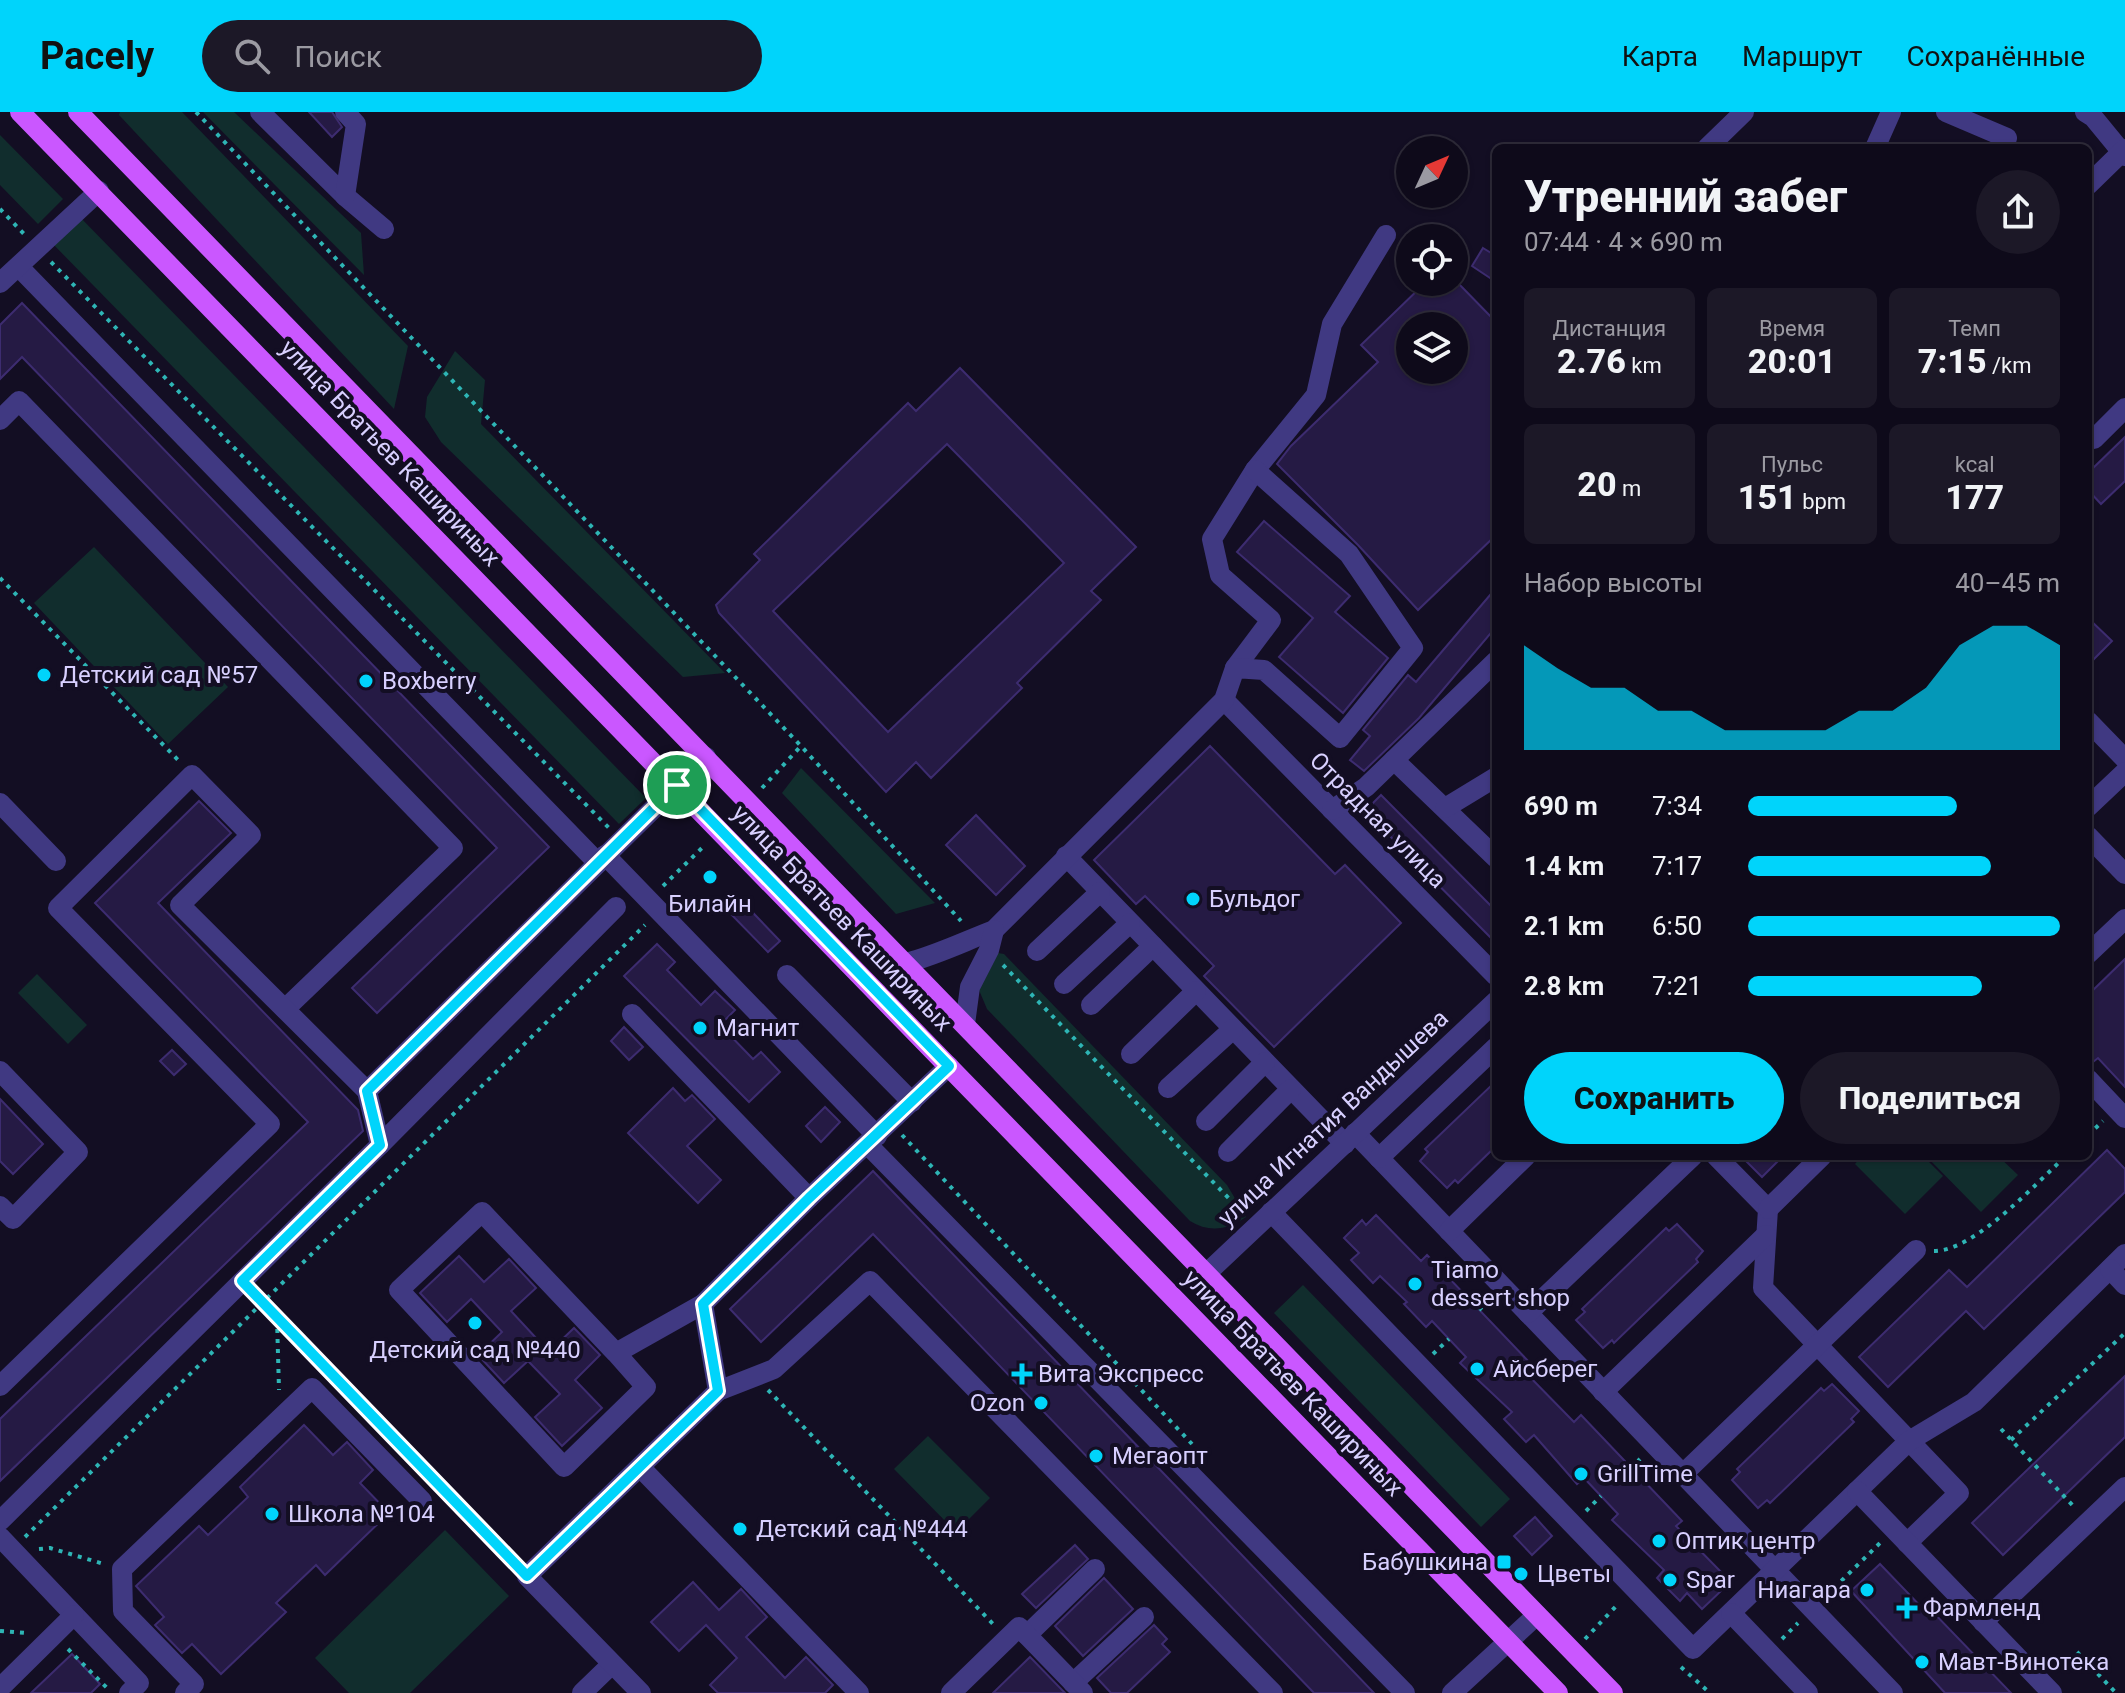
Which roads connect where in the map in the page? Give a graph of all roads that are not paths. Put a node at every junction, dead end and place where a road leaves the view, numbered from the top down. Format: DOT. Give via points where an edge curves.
graph roads {
  1 [pos="20,112"];
  2 [pos="79,112"];
  3 [pos="260,112"];
  4 [pos="345,112"];
  5 [pos="1744,112"];
  6 [pos="1891,112"];
  7 [pos="1946,112"];
  8 [pos="2085,112"];
  9 [pos="1711,144"];
  10 [pos="1877,144"];
  11 [pos="2005,144"];
  12 [pos="2124,152"];
  13 [pos="2092,181"];
  14 [pos="99,191"];
  15 [pos="345,196"];
  16 [pos="384,229"];
  17 [pos="1386,235"];
  18 [pos="19,267"];
  19 [pos="0,283"];
  20 [pos="2125,408"];
  21 [pos="0,420"];
  22 [pos="2094,439"];
  23 [pos="1255,470"];
  24 [pos="1492,665"];
  25 [pos="1235,668"];
  26 [pos="1224,700"];
  27 [pos="2092,725"];
  28 [pos="706,757"];
  29 [pos="2125,759"];
  30 [pos="1394,760"];
  31 [pos="2125,772"];
  32 [pos="1492,779"];
  33 [pos="677,785"];
  34 [pos="0,803"];
  35 [pos="2092,803"];
  36 [pos="1445,808"];
  37 [pos="1332,810"];
  38 [pos="2092,840"];
  39 [pos="1492,854"];
  40 [pos="1066,856"];
  41 [pos="601,859"];
  42 [pos="56,861"];
  43 [pos="2125,874"];
  44 [pos="1100,892"];
  45 [pos="616,907"];
  46 [pos="2125,919"];
  47 [pos="1130,923"];
  48 [pos="986,939"];
  49 [pos="1153,946"];
  50 [pos="2092,950"];
  51 [pos="1037,951"];
  52 [pos="906,963"];
  53 [pos="1492,972"];
  54 [pos="787,975"];
  55 [pos="1064,984"];
  56 [pos="1196,991"];
  57 [pos="1091,1005"];
  58 [pos="1492,1008"];
  59 [pos="285,1009"];
  60 [pos="632,1014"];
  61 [pos="965,1024"];
  62 [pos="1233,1029"];
  63 [pos="1492,1051"];
  64 [pos="1131,1054"];
  65 [pos="1265,1062"];
  66 [pos="949,1066"];
  67 [pos="0,1071"];
  68 [pos="2092,1083"];
  69 [pos="1168,1088"];
  70 [pos="1291,1089"];
  71 [pos="367,1091"];
  72 [pos="912,1102"];
  73 [pos="2125,1118"];
  74 [pos="1206,1121"];
  75 [pos="1350,1139"];
  76 [pos="872,1140"];
  77 [pos="380,1145"];
  78 [pos="1228,1152"];
  79 [pos="1379,1158"];
  80 [pos="1522,1160"];
  81 [pos="1720,1160"];
  82 [pos="1818,1160"];
  83 [pos="1678,1161"];
  84 [pos="809,1198"];
  85 [pos="0,1206"];
  86 [pos="1768,1209"];
  87 [pos="1271,1212"];
  88 [pos="1449,1231"];
  89 [pos="1766,1235"];
  90 [pos="1916,1250"];
  91 [pos="2125,1254"];
  92 [pos="2110,1269"];
  93 [pos="1207,1273"];
  94 [pos="2125,1285"];
  95 [pos="703,1304"];
  96 [pos="1528,1313"];
  97 [pos="1817,1345"];
  98 [pos="616,1353"];
  99 [pos="0,1386"];
  100 [pos="718,1391"];
  101 [pos="1603,1392"];
  102 [pos="1909,1441"];
  103 [pos="640,1467"];
  104 [pos="1683,1474"];
  105 [pos="2125,1487"];
  106 [pos="1857,1491"];
  107 [pos="422,1501"];
  108 [pos="0,1521"];
  109 [pos="1901,1536"];
  110 [pos="6,1544"];
  111 [pos="1095,1569"];
  112 [pos="1775,1570"];
  113 [pos="1731,1613"];
  114 [pos="74,1615"];
  115 [pos="1537,1615"];
  116 [pos="1144,1617"];
  117 [pos="1983,1622"];
  118 [pos="1017,1637"];
  119 [pos="1508,1642"];
  120 [pos="612,1664"];
  121 [pos="0,1688"];
  122 [pos="1078,1688"];
  123 [pos="139,1690"];
  124 [pos="185,1693"];
  125 [pos="582,1693"];
  126 [pos="641,1693"];
  127 [pos="859,1693"];
  128 [pos="951,1693"];
  129 [pos="1273,1693"];
  130 [pos="1405,1693"];
  131 [pos="1452,1693"];
  132 [pos="1558,1693"];
  133 [pos="1613,1693"];
  134 [pos="1808,1693"];
  135 [pos="1893,1693"];
  136 [pos="2052,1693"];
  1 -- 14 [label="main road, улица Братьев Кашириных"];
  2 -- 28 [label="main road, улица Братьев Кашириных"];
  3 -- 15 [label="street"];
  4 -- 15 [label="street" via="356,124"];
  5 -- 9 [label="street"];
  6 -- 10 [label="street"];
  7 -- 11 [label="street" via="2007,138"];
  8 -- 12 [label="street"];
  12 -- 13 [label="street"];
  14 -- 18 [label="street"];
  14 -- 33 [label="main road, улица Братьев Кашириных"];
  15 -- 16 [label="street"];
  17 -- 23 [label="street" via="1332,324 1316,395"];
  18 -- 19 [label="street"];
  18 -- 41 [label="street"];
  20 -- 22 [label="street"];
  21 -- 59 [label="street" via="19,401 453,848"];
  23 -- 25 [label="street" via="1212,539 1220,575 1271,620"];
  23 -- 25 [label="street" via="1349,554 1413,648 1340,738 1264,670"];
  24 -- 30 [label="street"];
  25 -- 26 [label="street"];
  26 -- 37 [label="street, Отрадная улица"];
  26 -- 40 [label="street"];
  27 -- 29 [label="street"];
  28 -- 33 [label="street"];
  28 -- 52 [label="main road, улица Братьев Кашириных"];
  30 -- 36 [label="street"];
  30 -- 37 [label="street"];
  31 -- 35 [label="street"];
  32 -- 36 [label="street"];
  33 -- 41 [label="street"];
  33 -- 66 [label="main road, улица Братьев Кашириных"];
  34 -- 42 [label="street"];
  36 -- 39 [label="street"];
  37 -- 53 [label="street, Отрадная улица"];
  38 -- 43 [label="street"];
  40 -- 44 [label="street"];
  40 -- 48 [label="street"];
  41 -- 71 [label="street"];
  41 -- 76 [label="street" via="659,911"];
  44 -- 47 [label="street"];
  44 -- 51 [label="street"];
  45 -- 77 [label="street"];
  46 -- 50 [label="street"];
  47 -- 49 [label="street"];
  47 -- 55 [label="street"];
  48 -- 52 [label="street"];
  48 -- 61 [label="street" via="970,987"];
  49 -- 56 [label="street"];
  49 -- 57 [label="street"];
  52 -- 61 [label="main road, улица Братьев Кашириных"];
  54 -- 72 [label="street"];
  56 -- 62 [label="street"];
  56 -- 64 [label="street"];
  58 -- 75 [label="street, улица Игнатия Вандышева"];
  59 -- 71 [label="street"];
  59 -- 99 [label="street" via="180,905 251,835 192,775 58,908 270,1124"];
  60 -- 84 [label="street"];
  61 -- 93 [label="main road, улица Братьев Кашириных"];
  62 -- 65 [label="street"];
  62 -- 69 [label="street"];
  63 -- 79 [label="street"];
  65 -- 70 [label="street"];
  65 -- 74 [label="street"];
  66 -- 72 [label="street"];
  66 -- 119 [label="main road, улица Братьев Кашириных"];
  67 -- 85 [label="street" via="78,1152 13,1219"];
  68 -- 73 [label="street"];
  70 -- 75 [label="street"];
  70 -- 78 [label="street"];
  71 -- 77 [label="street"];
  72 -- 76 [label="street"];
  75 -- 79 [label="street"];
  75 -- 87 [label="street, улица Игнатия Вандышева"];
  76 -- 84 [label="street"];
  76 -- 130 [label="street"];
  77 -- 108 [label="street"];
  79 -- 88 [label="street"];
  80 -- 88 [label="street"];
  81 -- 86 [label="street"];
  82 -- 86 [label="street"];
  83 -- 96 [label="street"];
  84 -- 95 [label="street"];
  86 -- 89 [label="street"];
  87 -- 93 [label="street, улица Игнатия Вандышева"];
  87 -- 113 [label="street" via="1693,1649"];
  88 -- 96 [label="street"];
  89 -- 97 [label="street" via="1763,1288"];
  89 -- 101 [label="street"];
  90 -- 97 [label="street"];
  91 -- 92 [label="street"];
  92 -- 94 [label="street"];
  92 -- 102 [label="street" via="1974,1402"];
  93 -- 115 [label="main road, улица Братьев Кашириных"];
  95 -- 98 [label="street"];
  95 -- 100 [label="street"];
  96 -- 101 [label="street"];
  97 -- 102 [label="street"];
  97 -- 104 [label="street"];
  98 -- 98 [label="street" via="646,1387 564,1467 399,1290 482,1212"];
  100 -- 103 [label="street"];
  100 -- 129 [label="street" via="774,1369 870,1281"];
  101 -- 104 [label="street"];
  102 -- 106 [label="street"];
  102 -- 109 [label="street" via="1959,1493"];
  103 -- 120 [label="street" via="527,1576"];
  103 -- 127 [label="street"];
  104 -- 112 [label="street"];
  105 -- 117 [label="street"];
  106 -- 109 [label="street"];
  106 -- 112 [label="street"];
  107 -- 124 [label="street" via="312,1388 122,1569 123,1611 194,1684"];
  109 -- 117 [label="street"];
  110 -- 114 [label="street"];
  111 -- 118 [label="street"];
  112 -- 113 [label="street"];
  112 -- 135 [label="street"];
  113 -- 134 [label="street"];
  114 -- 121 [label="street"];
  114 -- 123 [label="street"];
  115 -- 119 [label="street"];
  115 -- 133 [label="main road, улица Братьев Кашириных"];
  116 -- 122 [label="street"];
  117 -- 136 [label="street"];
  118 -- 122 [label="street"];
  118 -- 128 [label="street"];
  119 -- 131 [label="street"];
  119 -- 132 [label="main road, улица Братьев Кашириных"];
  120 -- 125 [label="street"];
  120 -- 126 [label="street"];
}
